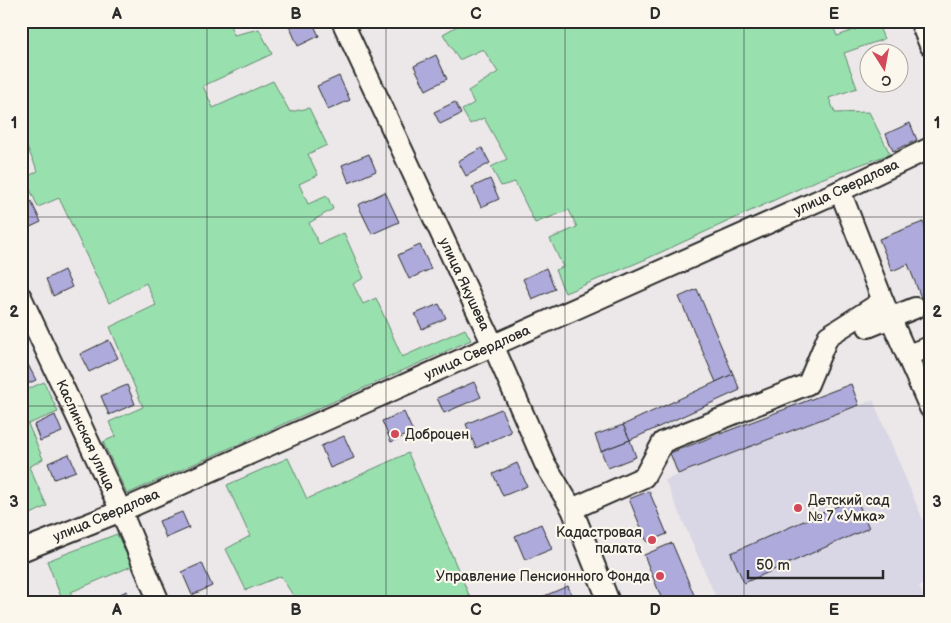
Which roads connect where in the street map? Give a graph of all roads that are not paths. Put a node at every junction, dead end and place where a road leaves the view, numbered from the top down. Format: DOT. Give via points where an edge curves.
graph roads {
  1 [pos="342,21"];
  2 [pos="920,21"];
  3 [pos="930,45"];
  4 [pos="930,148"];
  5 [pos="840,191"];
  6 [pos="21,297"];
  7 [pos="915,308"];
  8 [pos="887,309"];
  9 [pos="868,327"];
  10 [pos="494,345"];
  11 [pos="930,346"];
  12 [pos="907,355"];
  13 [pos="927,395"];
  14 [pos="572,509"];
  15 [pos="121,510"];
  16 [pos="21,551"];
  17 [pos="159,602"];
  18 [pos="609,602"];
  1 -- 10 [label="street, улица Якушева"];
  2 -- 3 [label="street"];
  4 -- 5 [label="street, улица Свердлова"];
  5 -- 8 [label="street"];
  5 -- 10 [label="street, улица Свердлова"];
  6 -- 15 [label="street, Каслинская улица"];
  7 -- 8 [label="street"];
  8 -- 9 [label="street"];
  8 -- 12 [label="street"];
  8 -- 14 [label="street" via="828,336 808,384 663,442 644,478"];
  10 -- 14 [label="street, улица Якушева" via="545,464"];
  10 -- 15 [label="street, улица Свердлова"];
  11 -- 12 [label="street"];
  12 -- 13 [label="street"];
  14 -- 18 [label="street, улица Якушева"];
  15 -- 16 [label="street, улица Свердлова"];
  15 -- 17 [label="street, Каслинская улица"];
}
